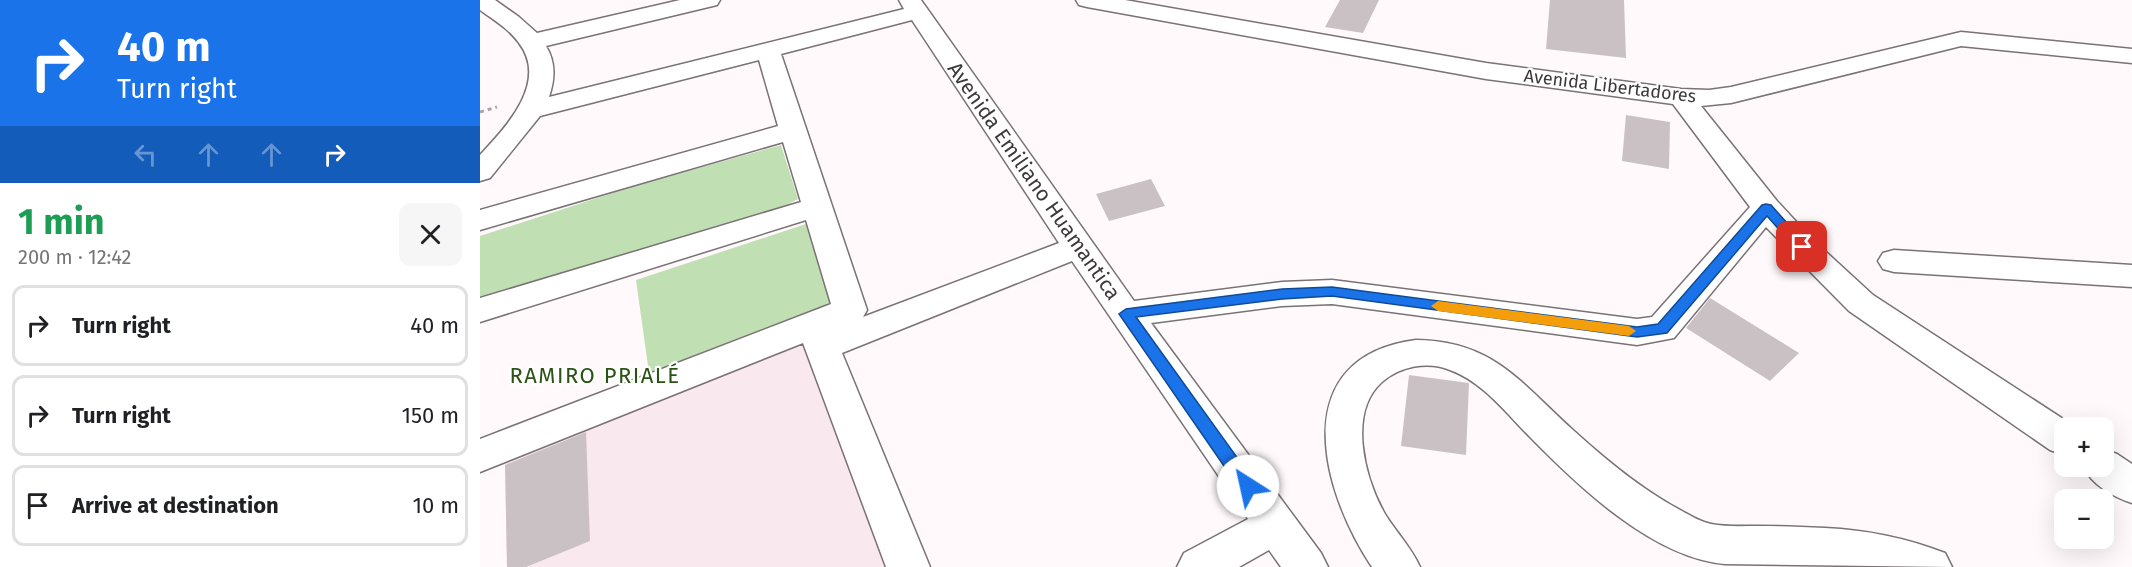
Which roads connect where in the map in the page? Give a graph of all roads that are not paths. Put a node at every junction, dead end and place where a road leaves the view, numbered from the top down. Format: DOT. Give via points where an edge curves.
graph roads {
  1 [pos="480,0"];
  2 [pos="709,0"];
  3 [pos="1087,0"];
  4 [pos="914,6"];
  5 [pos="531,42"];
  6 [pos="768,50"];
  7 [pos="2132,56"];
  8 [pos="1680,97"];
  9 [pos="531,110"];
  10 [pos="794,130"];
  11 [pos="480,172"];
  12 [pos="817,207"];
  13 [pos="1766,208"];
  14 [pos="480,220"];
  15 [pos="1078,247"];
  16 [pos="1894,261"];
  17 [pos="2132,276"];
  18 [pos="480,310"];
  19 [pos="1126,314"];
  20 [pos="818,336"];
  21 [pos="2054,433"];
  22 [pos="480,456"];
  23 [pos="2114,474"];
  24 [pos="2132,486"];
  25 [pos="1275,525"];
  26 [pos="908,567"];
  27 [pos="1199,567"];
  28 [pos="1306,567"];
  29 [pos="1398,567"];
  30 [pos="1930,567"];
  1 -- 5 [label="street"];
  2 -- 5 [label="street"];
  3 -- 8 [label="street, Avenida Libertadores" via="1486,70"];
  4 -- 6 [label="street"];
  4 -- 15 [label="street, Avenida Emiliano Huamantica"];
  5 -- 9 [label="street" via="543,67"];
  6 -- 9 [label="street"];
  6 -- 10 [label="street"];
  7 -- 8 [label="street, Avenida Libertadores" via="1961,39 1731,95"];
  8 -- 13 [label="street"];
  9 -- 11 [label="street"];
  10 -- 12 [label="street"];
  10 -- 14 [label="street"];
  12 -- 18 [label="street"];
  12 -- 20 [label="street" via="850,310"];
  13 -- 19 [label="street" via="1662,329 1637,332 1332,292 1282,294"];
  13 -- 21 [label="street" via="1861,303"];
  15 -- 19 [label="street, Avenida Emiliano Huamantica"];
  15 -- 20 [label="street"];
  16 -- 17 [label="street"];
  19 -- 25 [label="street, Avenida Emiliano Huamantica"];
  20 -- 22 [label="street"];
  20 -- 26 [label="street"];
  23 -- 24 [label="street"];
  25 -- 27 [label="street"];
  25 -- 28 [label="street, Avenida Emiliano Huamantica"];
  29 -- 30 [label="street" via="1368,522 1354,492 1344,422 1351,391 1361,377 1395,357 1428,352 1451,354 1482,369 1630,500 1669,526 1708,543 1840,549 1909,558"];
}
